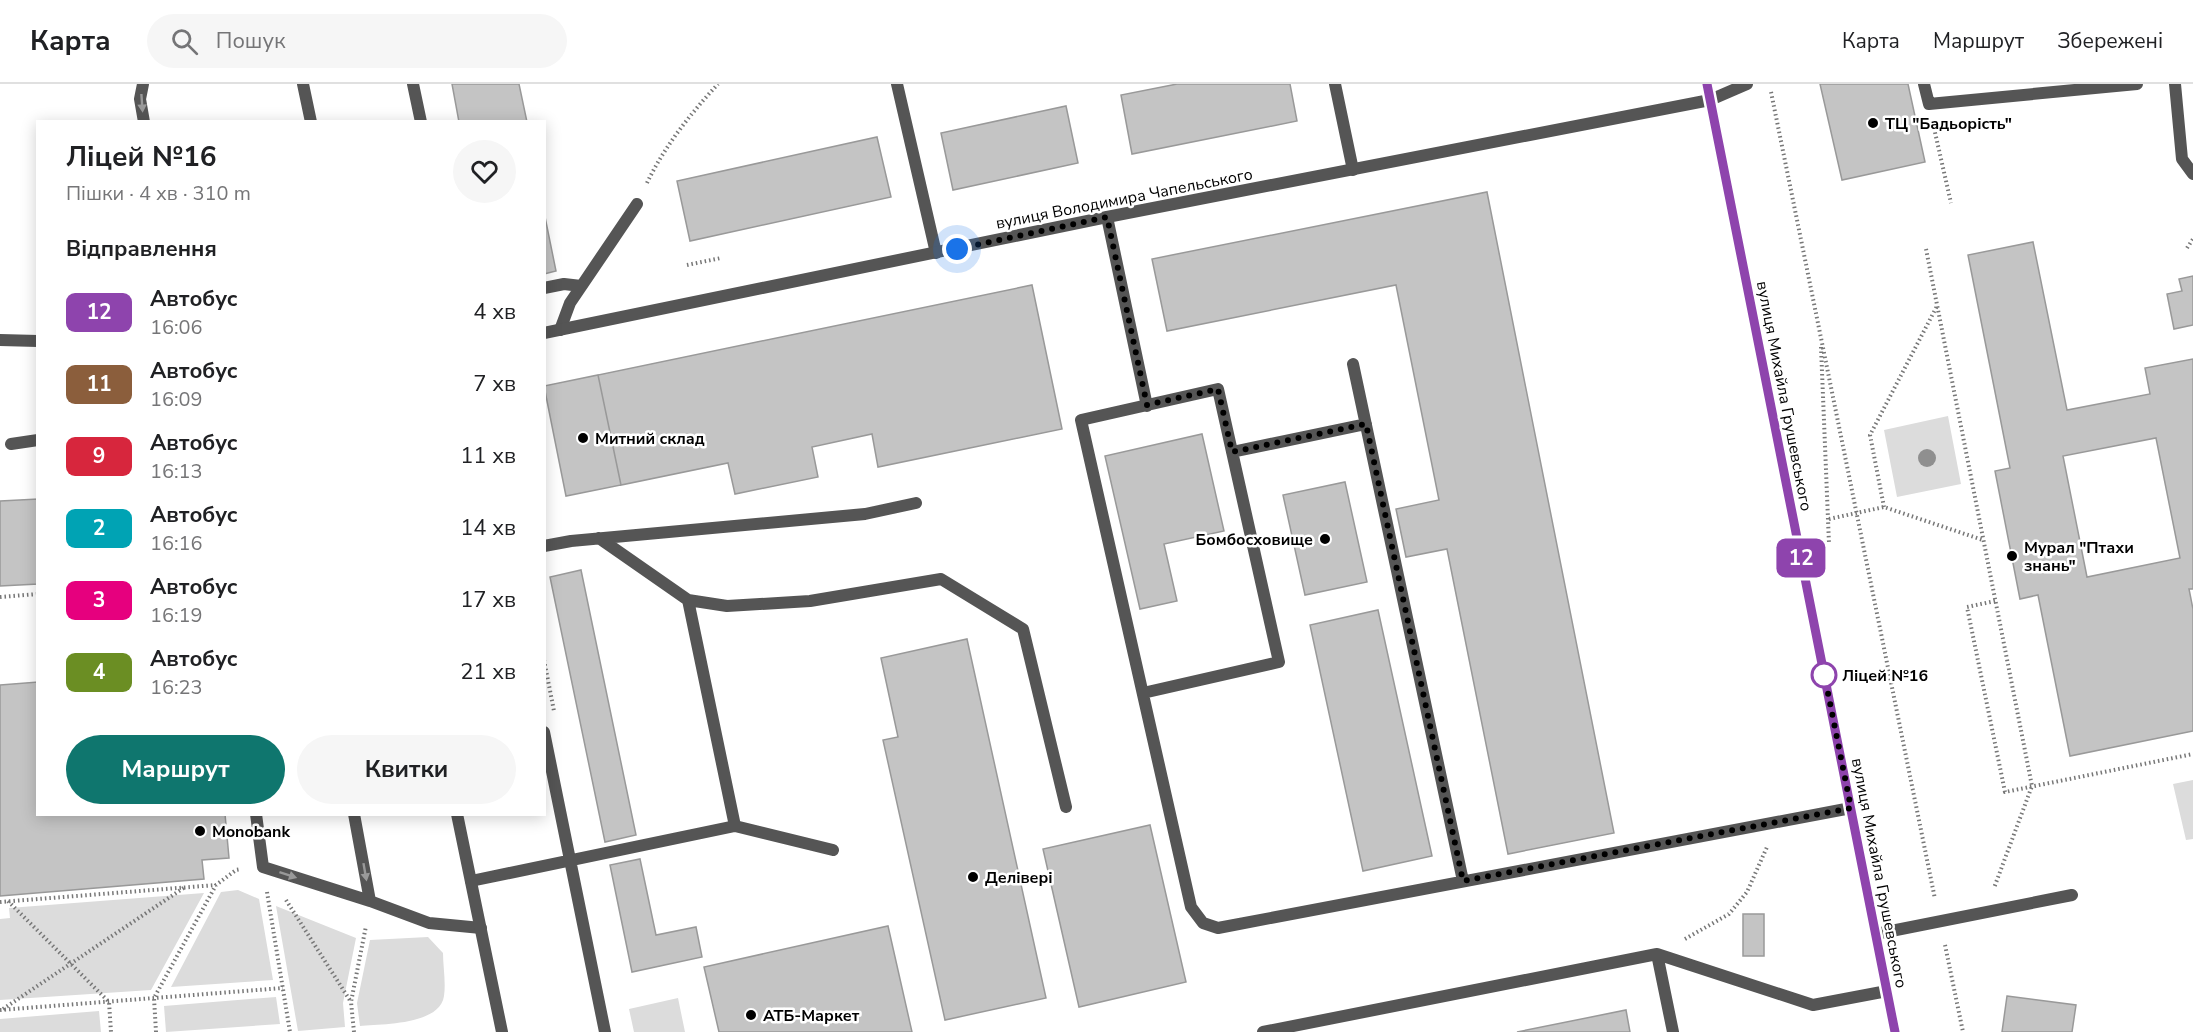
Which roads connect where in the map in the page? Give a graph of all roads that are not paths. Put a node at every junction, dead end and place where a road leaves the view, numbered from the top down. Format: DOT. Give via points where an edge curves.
graph roads {
  1 [pos="143,84"];
  2 [pos="303,84"];
  3 [pos="413,84"];
  4 [pos="897,84"];
  5 [pos="1335,84"];
  6 [pos="1707,84"];
  7 [pos="1747,84"];
  8 [pos="1924,84"];
  9 [pos="2138,84"];
  10 [pos="2175,84"];
  11 [pos="1710,100"];
  12 [pos="144,120"];
  13 [pos="311,120"];
  14 [pos="421,120"];
  15 [pos="1353,170"];
  16 [pos="2193,174"];
  17 [pos="636,204"];
  18 [pos="1107,217"];
  19 [pos="936,253"];
  20 [pos="581,286"];
  21 [pos="546,288"];
  22 [pos="560,330"];
  23 [pos="546,333"];
  24 [pos="0,340"];
  25 [pos="36,340"];
  26 [pos="1353,364"];
  27 [pos="1147,405"];
  28 [pos="1366,424"];
  29 [pos="36,440"];
  30 [pos="11,444"];
  31 [pos="1232,452"];
  32 [pos="916,502"];
  33 [pos="600,538"];
  34 [pos="546,546"];
  35 [pos="688,600"];
  36 [pos="1143,693"];
  37 [pos="546,742"];
  38 [pos="1066,807"];
  39 [pos="1851,808"];
  40 [pos="256,816"];
  41 [pos="354,816"];
  42 [pos="457,816"];
  43 [pos="735,826"];
  44 [pos="833,850"];
  45 [pos="570,860"];
  46 [pos="471,881"];
  47 [pos="1463,881"];
  48 [pos="2072,895"];
  49 [pos="370,901"];
  50 [pos="481,928"];
  51 [pos="1876,934"];
  52 [pos="1657,954"];
  53 [pos="1887,991"];
  54 [pos="502,1032"];
  55 [pos="604,1032"];
  56 [pos="1263,1032"];
  57 [pos="1673,1032"];
  58 [pos="1895,1032"];
  1 -- 12 [label="street, one-way" via="140,99"];
  2 -- 13 [label="street"];
  3 -- 14 [label="street"];
  4 -- 19 [label="street"];
  5 -- 15 [label="street"];
  6 -- 11 [label="street, вулиця Михайла Грушевського"];
  7 -- 11 [label="street, вулиця Володимира Чапельського"];
  8 -- 9 [label="street" via="1929,104"];
  10 -- 16 [label="street" via="2182,159"];
  11 -- 15 [label="street, вулиця Володимира Чапельського"];
  11 -- 39 [label="street, вулиця Михайла Грушевського"];
  15 -- 18 [label="street, вулиця Володимира Чапельського"];
  17 -- 20 [label="street"];
  18 -- 19 [label="street, вулиця Володимира Чапельського"];
  18 -- 27 [label="street"];
  19 -- 22 [label="street, вулиця Володимира Чапельського"];
  20 -- 21 [label="street"];
  20 -- 22 [label="street"];
  22 -- 23 [label="street, вулиця Володимира Чапельського"];
  24 -- 25 [label="street"];
  26 -- 28 [label="street"];
  27 -- 31 [label="street" via="1218,389"];
  27 -- 36 [label="street" via="1081,420"];
  28 -- 31 [label="street"];
  28 -- 47 [label="street"];
  29 -- 30 [label="street"];
  31 -- 36 [label="street" via="1279,662"];
  32 -- 33 [label="street" via="865,514"];
  33 -- 34 [label="street"];
  33 -- 35 [label="street"];
  35 -- 38 [label="street" via="727,606 810,601 941,579 1023,629"];
  35 -- 43 [label="street"];
  36 -- 47 [label="street" via="1191,907 1203,923 1218,928"];
  37 -- 45 [label="street"];
  39 -- 47 [label="street"];
  39 -- 51 [label="street, вулиця Михайла Грушевського"];
  40 -- 49 [label="street, one-way" via="263,867"];
  41 -- 49 [label="street, one-way"];
  42 -- 46 [label="street"];
  43 -- 44 [label="street"];
  43 -- 45 [label="street"];
  45 -- 46 [label="street"];
  45 -- 55 [label="street"];
  46 -- 50 [label="street"];
  48 -- 51 [label="street"];
  49 -- 50 [label="street" via="429,923"];
  50 -- 54 [label="street"];
  51 -- 53 [label="street, вулиця Михайла Грушевського"];
  52 -- 53 [label="street" via="1813,1005"];
  52 -- 56 [label="street"];
  52 -- 57 [label="street"];
  53 -- 58 [label="street, вулиця Михайла Грушевського"];
}
